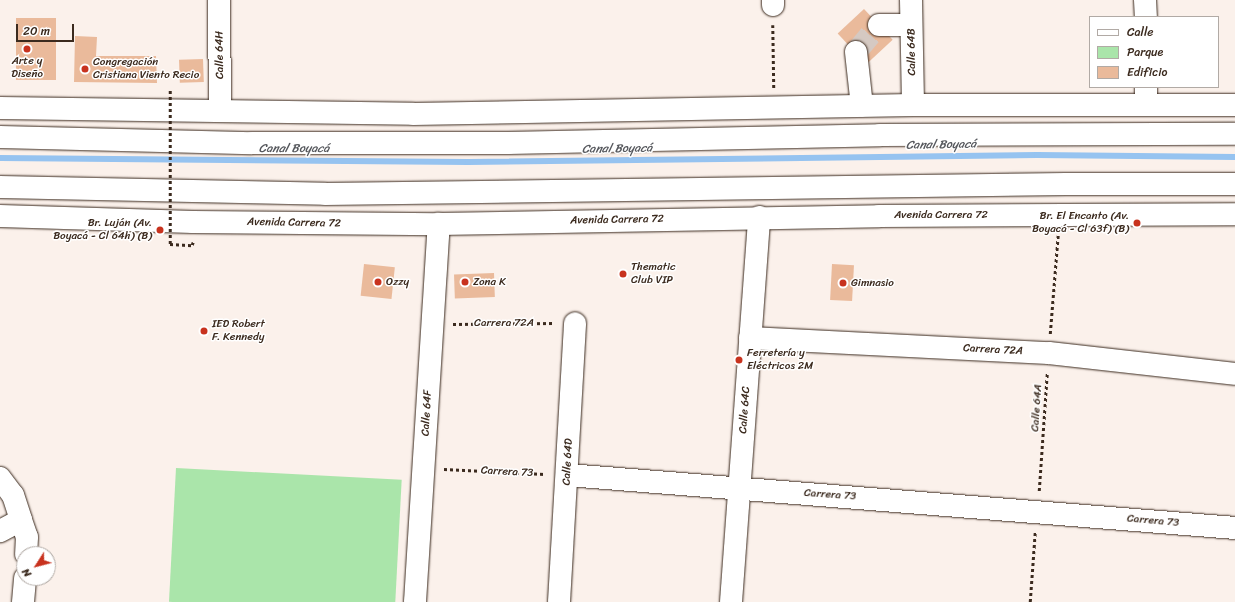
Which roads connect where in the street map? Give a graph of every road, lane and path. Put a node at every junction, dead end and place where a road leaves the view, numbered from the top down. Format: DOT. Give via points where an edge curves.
graph roads {
  1 [pos="219,0"];
  2 [pos="911,0"];
  3 [pos="1145,0"];
  4 [pos="773,2"];
  5 [pos="1146,16"];
  6 [pos="879,25"];
  7 [pos="911,25"];
  8 [pos="856,52"];
  9 [pos="170,90"];
  10 [pos="1146,96"];
  11 [pos="912,105"];
  12 [pos="1235,105"];
  13 [pos="862,106"];
  14 [pos="0,108"];
  15 [pos="28,108"];
  16 [pos="775,108"];
  17 [pos="594,110"];
  18 [pos="220,111"];
  19 [pos="1235,134"];
  20 [pos="0,137"];
  21 [pos="75,138"];
  22 [pos="551,142"];
  23 [pos="1066,184"];
  24 [pos="1235,184"];
  25 [pos="932,186"];
  26 [pos="1,188"];
  27 [pos="115,189"];
  28 [pos="1059,214"];
  29 [pos="1145,214"];
  30 [pos="1235,214"];
  31 [pos="0,216"];
  32 [pos="879,216"];
  33 [pos="759,217"];
  34 [pos="161,221"];
  35 [pos="439,224"];
  36 [pos="192,245"];
  37 [pos="575,323"];
  38 [pos="433,324"];
  39 [pos="750,338"];
  40 [pos="1049,353"];
  41 [pos="1235,374"];
  42 [pos="424,468"];
  43 [pos="568,475"];
  44 [pos="0,478"];
  45 [pos="739,488"];
  46 [pos="1037,510"];
  47 [pos="21,520"];
  48 [pos="1235,528"];
  49 [pos="0,531"];
  50 [pos="26,546"];
  51 [pos="24,586"];
  52 [pos="23,602"];
  53 [pos="415,602"];
  54 [pos="559,602"];
  55 [pos="731,602"];
  56 [pos="1030,602"];
  1 -- 18 [label="main road, Calle 64H"];
  2 -- 7 [label="main road, Calle 64B"];
  3 -- 5 [label="main road"];
  4 -- 16 [label="path"];
  6 -- 7 [label="main road"];
  7 -- 11 [label="main road, Calle 64B"];
  8 -- 13 [label="main road"];
  9 -- 36 [label="path, bridge" via="170,244"];
  10 -- 11 [label="main road"];
  10 -- 12 [label="main road"];
  11 -- 13 [label="main road"];
  13 -- 16 [label="main road"];
  14 -- 15 [label="main road"];
  15 -- 18 [label="main road"];
  15 -- 21 [label="main road"];
  16 -- 17 [label="main road"];
  17 -- 18 [label="main road" via="413,114"];
  17 -- 22 [label="main road"];
  19 -- 22 [label="main road" via="888,135"];
  20 -- 21 [label="main road"];
  21 -- 22 [label="main road" via="252,143"];
  23 -- 24 [label="main road"];
  23 -- 25 [label="main road"];
  23 -- 29 [label="main road"];
  25 -- 27 [label="main road" via="325,194"];
  25 -- 32 [label="main road"];
  26 -- 27 [label="main road"];
  27 -- 34 [label="main road"];
  28 -- 29 [label="main road, Avenida Carrera 72"];
  28 -- 32 [label="main road, Avenida Carrera 72"];
  28 -- 40 [label="path, Calle 64A"];
  29 -- 30 [label="main road, Avenida Carrera 72"];
  31 -- 34 [label="main road, Avenida Carrera 72"];
  32 -- 33 [label="main road, Avenida Carrera 72"];
  33 -- 35 [label="main road, Avenida Carrera 72"];
  33 -- 39 [label="main road, Calle 64C"];
  34 -- 35 [label="main road, Avenida Carrera 72"];
  35 -- 38 [label="main road, Calle 64F"];
  37 -- 38 [label="path, Carrera 72A"];
  37 -- 43 [label="main road, Calle 64D"];
  38 -- 42 [label="main road, Calle 64F"];
  39 -- 40 [label="main road, Carrera 72A"];
  39 -- 45 [label="main road, Calle 64C"];
  40 -- 41 [label="main road, Carrera 72A"];
  40 -- 46 [label="path, Calle 64A"];
  42 -- 43 [label="path, Carrera 73"];
  42 -- 53 [label="main road, Calle 64F"];
  43 -- 45 [label="main road, Carrera 73"];
  43 -- 54 [label="main road, Calle 64D"];
  44 -- 47 [label="main road" via="13,495"];
  45 -- 46 [label="main road, Carrera 73"];
  45 -- 55 [label="main road, Calle 64C"];
  46 -- 48 [label="main road, Carrera 73"];
  46 -- 56 [label="path, Calle 64A"];
  47 -- 49 [label="main road"];
  47 -- 50 [label="main road" via="27,537"];
  51 -- 52 [label="main road"];
}
